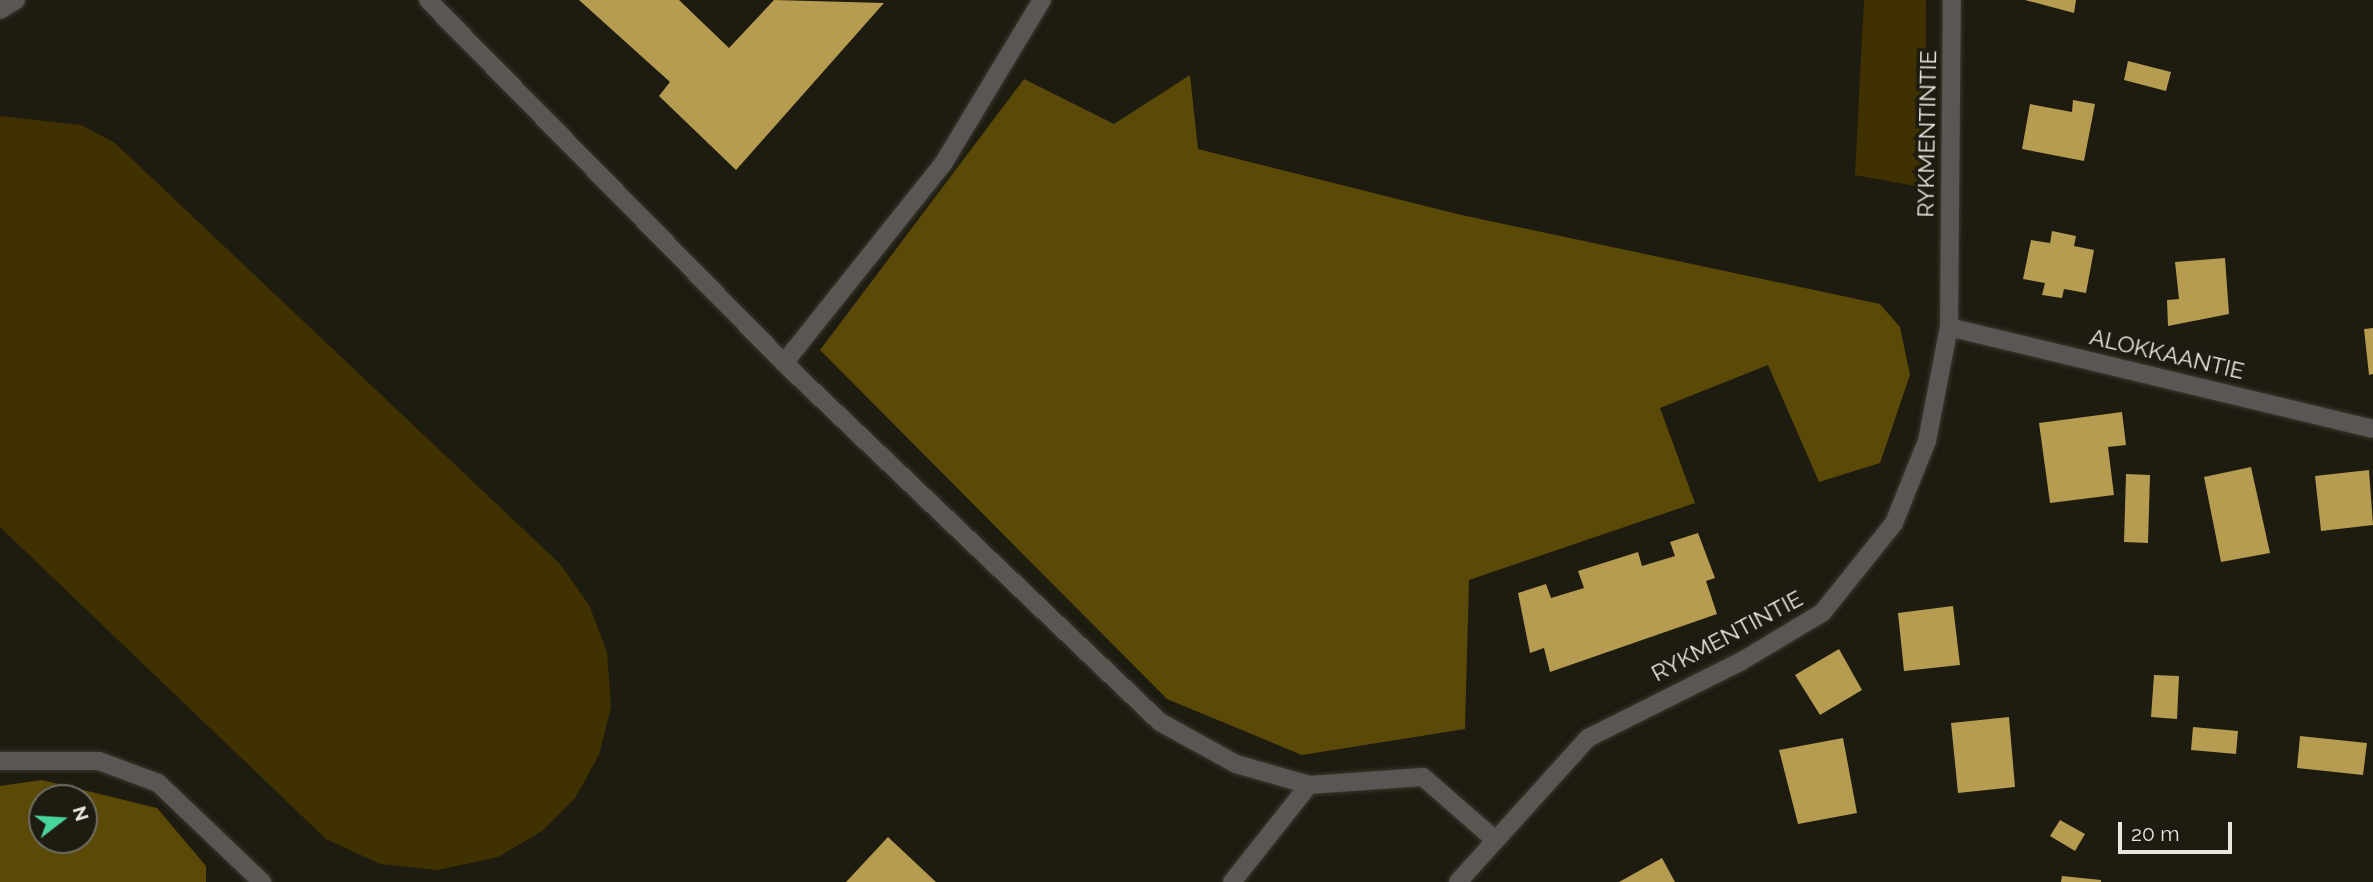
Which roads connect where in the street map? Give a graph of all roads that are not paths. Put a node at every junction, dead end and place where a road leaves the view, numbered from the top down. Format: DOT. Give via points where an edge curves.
graph roads {
  1 [pos="16,0"];
  2 [pos="428,0"];
  3 [pos="1042,0"];
  4 [pos="1952,0"];
  5 [pos="0,10"];
  6 [pos="1949,327"];
  7 [pos="784,363"];
  8 [pos="2373,429"];
  9 [pos="0,761"];
  10 [pos="1309,785"];
  11 [pos="1493,838"];
  12 [pos="262,882"];
  13 [pos="1232,882"];
  14 [pos="1458,882"];
  1 -- 5 [label="street"];
  2 -- 7 [label="street"];
  3 -- 7 [label="street" via="943,164"];
  4 -- 6 [label="street, RYKMENTINTIE"];
  6 -- 8 [label="street, ALOKKAANTIE"];
  6 -- 11 [label="street, RYKMENTINTIE" via="1938,398 1913,483 1851,584 1788,636 1588,738"];
  7 -- 10 [label="street" via="1160,722 1236,764"];
  9 -- 12 [label="street" via="99,761 158,783"];
  10 -- 11 [label="street" via="1423,777"];
  10 -- 13 [label="street"];
  11 -- 14 [label="street, RYKMENTINTIE"];
}
